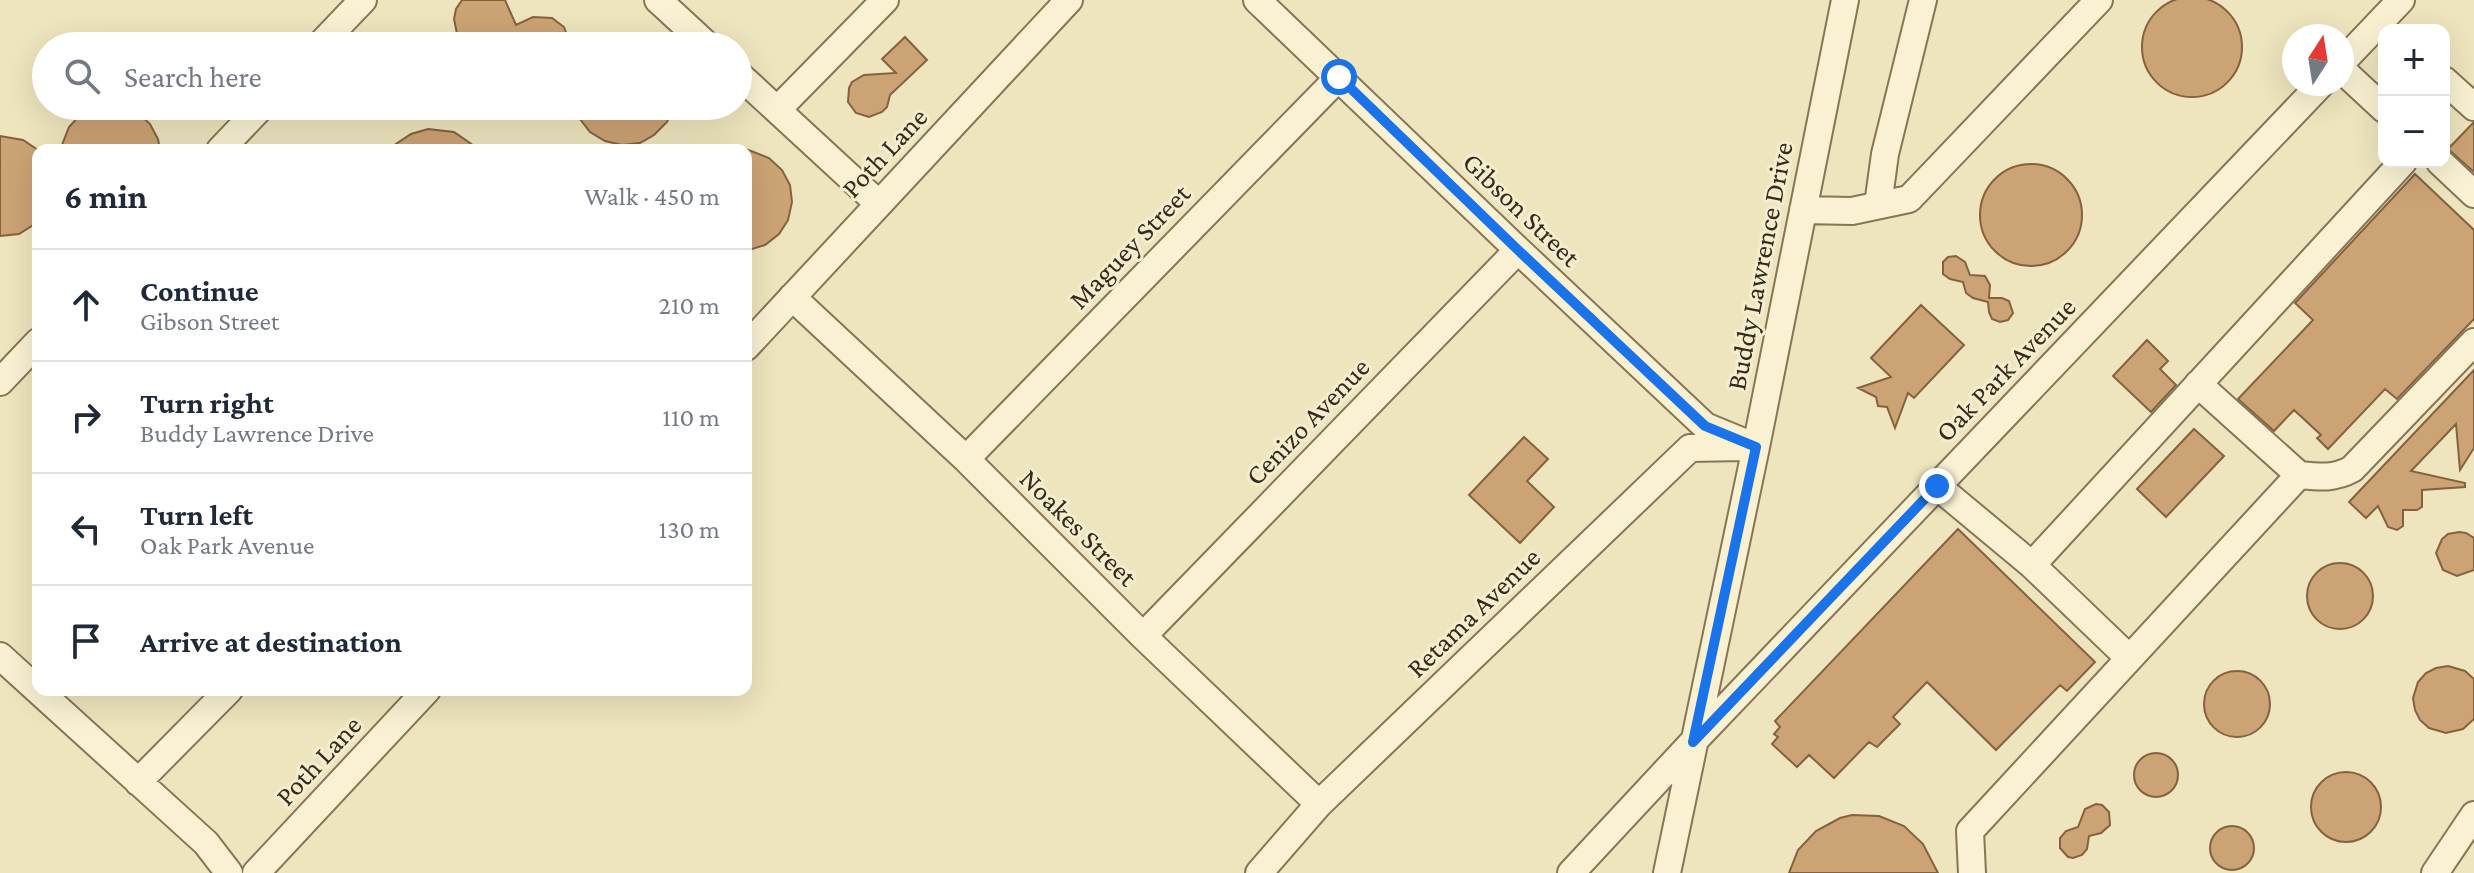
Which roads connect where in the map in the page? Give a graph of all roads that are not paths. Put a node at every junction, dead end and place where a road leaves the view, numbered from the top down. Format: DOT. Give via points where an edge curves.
graph roads {
  1 [pos="363,0"];
  2 [pos="658,0"];
  3 [pos="885,0"];
  4 [pos="1069,0"];
  5 [pos="1257,0"];
  6 [pos="1845,0"];
  7 [pos="1923,0"];
  8 [pos="2099,0"];
  9 [pos="2401,0"];
  10 [pos="2385,24"];
  11 [pos="2378,31"];
  12 [pos="332,32"];
  13 [pos="693,32"];
  14 [pos="2354,52"];
  15 [pos="1339,77"];
  16 [pos="2354,81"];
  17 [pos="2450,85"];
  18 [pos="752,87"];
  19 [pos="2310,96"];
  20 [pos="2378,103"];
  21 [pos="2474,107"];
  22 [pos="777,110"];
  23 [pos="249,120"];
  24 [pos="226,144"];
  25 [pos="2397,168"];
  26 [pos="2446,168"];
  27 [pos="2474,194"];
  28 [pos="879,204"];
  29 [pos="1878,205"];
  30 [pos="1803,210"];
  31 [pos="1518,250"];
  32 [pos="792,297"];
  33 [pos="752,340"];
  34 [pos="2474,342"];
  35 [pos="32,348"];
  36 [pos="0,382"];
  37 [pos="2198,384"];
  38 [pos="1756,447"];
  39 [pos="966,459"];
  40 [pos="2299,475"];
  41 [pos="1937,486"];
  42 [pos="2032,565"];
  43 [pos="1143,636"];
  44 [pos="0,656"];
  45 [pos="2129,658"];
  46 [pos="32,685"];
  47 [pos="44,696"];
  48 [pos="223,696"];
  49 [pos="421,696"];
  50 [pos="1693,742"];
  51 [pos="138,782"];
  52 [pos="1319,804"];
  53 [pos="2474,815"];
  54 [pos="229,873"];
  55 [pos="256,873"];
  56 [pos="1259,873"];
  57 [pos="1571,873"];
  58 [pos="1667,873"];
  59 [pos="1972,873"];
  60 [pos="2435,873"];
  1 -- 12 [label="street"];
  2 -- 13 [label="street"];
  3 -- 22 [label="street"];
  4 -- 28 [label="street, Poth Lane"];
  5 -- 15 [label="street, Gibson Street"];
  6 -- 30 [label="street, Buddy Lawrence Drive"];
  7 -- 29 [label="street" via="1885,154"];
  8 -- 29 [label="street" via="1909,199"];
  9 -- 10 [label="street"];
  11 -- 14 [label="street"];
  15 -- 31 [label="street, Gibson Street"];
  15 -- 39 [label="street, Maguey Street"];
  16 -- 20 [label="street"];
  17 -- 21 [label="street"];
  18 -- 22 [label="street"];
  19 -- 41 [label="street, Oak Park Avenue"];
  22 -- 28 [label="street"];
  23 -- 24 [label="street"];
  25 -- 37 [label="street"];
  26 -- 27 [label="street"];
  28 -- 32 [label="street, Poth Lane"];
  29 -- 30 [label="street" via="1852,211"];
  30 -- 38 [label="street, Buddy Lawrence Drive"];
  31 -- 38 [label="street, Gibson Street" via="1705,426"];
  31 -- 43 [label="street, Cenizo Avenue"];
  32 -- 33 [label="street, Poth Lane"];
  32 -- 39 [label="street, Noakes Street"];
  34 -- 40 [label="street" via="2352,469 2323,478"];
  35 -- 36 [label="street"];
  37 -- 40 [label="street"];
  37 -- 42 [label="street"];
  38 -- 50 [label="street, Buddy Lawrence Drive"];
  38 -- 52 [label="street, Retama Avenue" via="1690,448"];
  39 -- 43 [label="street, Noakes Street"];
  40 -- 45 [label="street"];
  41 -- 42 [label="street"];
  41 -- 50 [label="street, Oak Park Avenue"];
  42 -- 45 [label="street"];
  43 -- 52 [label="street, Noakes Street"];
  44 -- 46 [label="street"];
  45 -- 59 [label="street" via="1970,831"];
  47 -- 51 [label="street"];
  48 -- 51 [label="street"];
  49 -- 55 [label="street, Poth Lane"];
  50 -- 57 [label="street, Oak Park Avenue"];
  50 -- 58 [label="street, Buddy Lawrence Drive"];
  51 -- 54 [label="street" via="206,843"];
  52 -- 56 [label="street, Retama Avenue"];
  53 -- 60 [label="street"];
}
